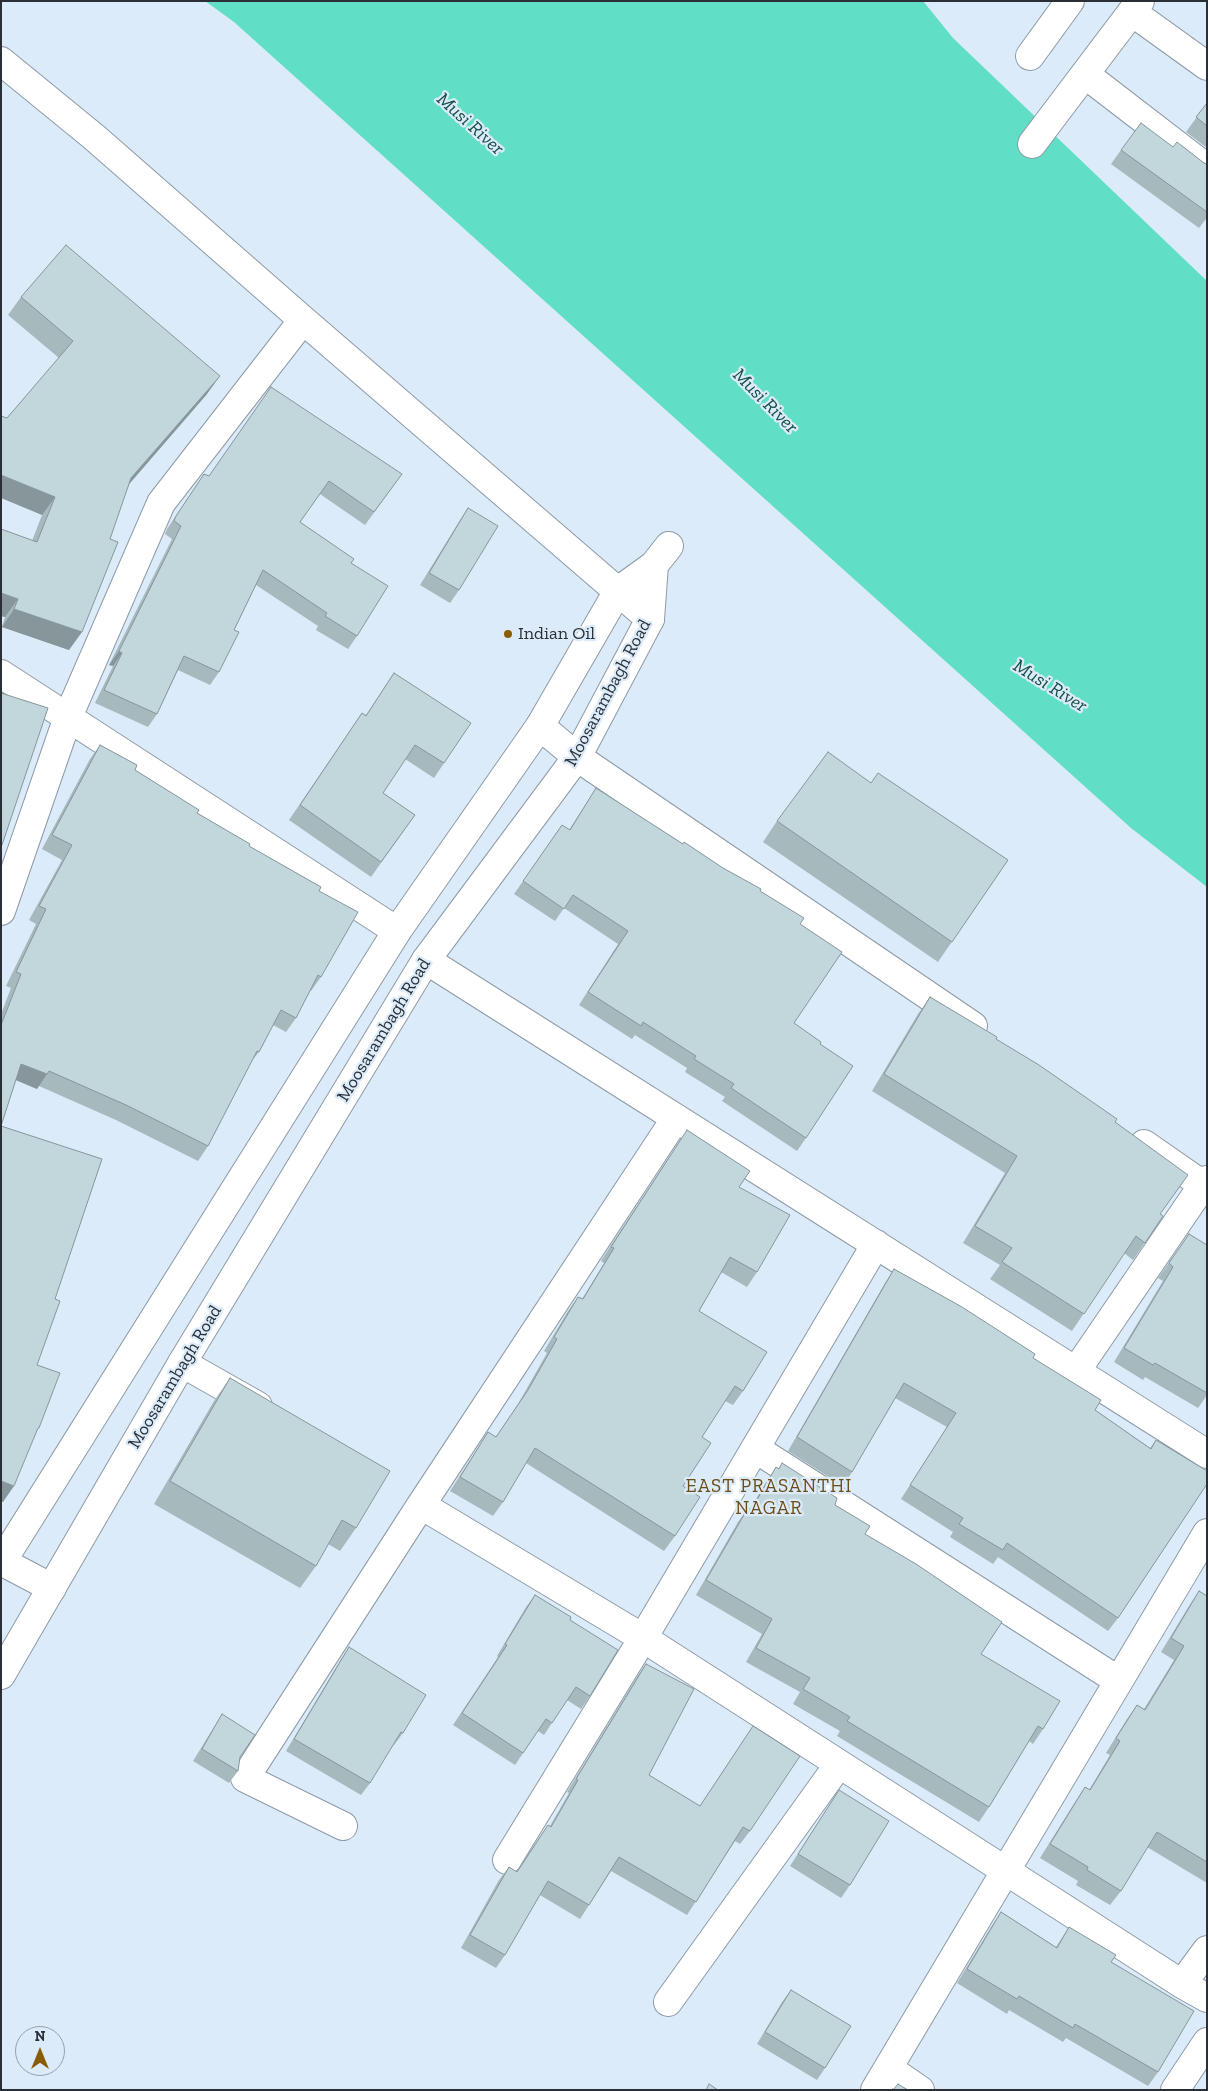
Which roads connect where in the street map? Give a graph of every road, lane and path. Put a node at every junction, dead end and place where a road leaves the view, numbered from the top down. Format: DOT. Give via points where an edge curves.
graph roads {
  1 [pos="1068,2"];
  2 [pos="1136,7"];
  3 [pos="1030,56"];
  4 [pos="1,61"];
  5 [pos="1207,66"];
  6 [pos="1086,75"];
  7 [pos="1032,144"];
  8 [pos="1203,165"];
  9 [pos="303,320"];
  10 [pos="618,591"];
  11 [pos="650,619"];
  12 [pos="1,674"];
  13 [pos="68,717"];
  14 [pos="540,726"];
  15 [pos="577,758"];
  16 [pos="1,910"];
  17 [pos="397,931"];
  18 [pos="426,960"];
  19 [pos="991,1038"];
  20 [pos="676,1118"];
  21 [pos="1122,1128"];
  22 [pos="1205,1182"];
  23 [pos="876,1244"];
  24 [pos="182,1363"];
  25 [pos="1076,1371"];
  26 [pos="278,1416"];
  27 [pos="756,1449"];
  28 [pos="1207,1454"];
  29 [pos="421,1505"];
  30 [pos="1207,1533"];
  31 [pos="2,1562"];
  32 [pos="52,1588"];
  33 [pos="643,1638"];
  34 [pos="1,1675"];
  35 [pos="1119,1682"];
  36 [pos="839,1764"];
  37 [pos="344,1826"];
  38 [pos="506,1860"];
  39 [pos="1006,1871"];
  40 [pos="1207,1950"];
  41 [pos="1182,1984"];
  42 [pos="1207,1998"];
  43 [pos="668,2002"];
  44 [pos="1207,2042"];
  45 [pos="882,2079"];
  46 [pos="920,2090"];
  47 [pos="1175,2090"];
  1 -- 3 [label="street"];
  2 -- 5 [label="street"];
  2 -- 6 [label="street"];
  4 -- 9 [label="street" via="94,137"];
  6 -- 7 [label="street"];
  6 -- 8 [label="street"];
  9 -- 10 [label="street"];
  9 -- 13 [label="street" via="161,503"];
  10 -- 11 [label="street"];
  10 -- 11 [label="street, Moosarambagh Road" via="662,556"];
  10 -- 14 [label="street, Moosarambagh Road"];
  11 -- 15 [label="street, Moosarambagh Road"];
  12 -- 13 [label="street"];
  13 -- 16 [label="street"];
  13 -- 17 [label="street"];
  14 -- 15 [label="street"];
  14 -- 17 [label="street, Moosarambagh Road"];
  15 -- 18 [label="street, Moosarambagh Road"];
  15 -- 19 [label="street"];
  17 -- 31 [label="street, Moosarambagh Road"];
  18 -- 20 [label="street"];
  18 -- 24 [label="street, Moosarambagh Road"];
  20 -- 23 [label="street"];
  20 -- 29 [label="street"];
  21 -- 22 [label="street"];
  22 -- 25 [label="street"];
  23 -- 25 [label="street"];
  23 -- 27 [label="street"];
  24 -- 26 [label="street"];
  24 -- 32 [label="street, Moosarambagh Road"];
  25 -- 28 [label="street"];
  27 -- 33 [label="street"];
  27 -- 35 [label="street"];
  29 -- 33 [label="street"];
  29 -- 37 [label="street" via="245,1778"];
  30 -- 35 [label="street"];
  31 -- 32 [label="street"];
  32 -- 34 [label="street, Moosarambagh Road"];
  33 -- 36 [label="street"];
  33 -- 38 [label="street"];
  35 -- 39 [label="street"];
  36 -- 39 [label="street"];
  36 -- 43 [label="street"];
  39 -- 41 [label="street"];
  39 -- 45 [label="street"];
  40 -- 41 [label="street"];
  41 -- 42 [label="street"];
  44 -- 47 [label="street"];
  45 -- 46 [label="street"];
}
